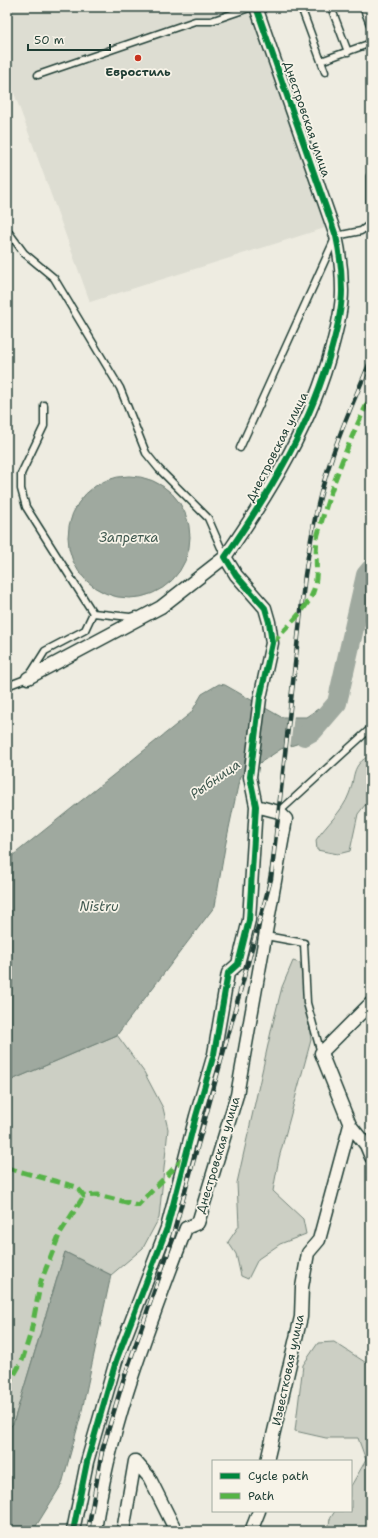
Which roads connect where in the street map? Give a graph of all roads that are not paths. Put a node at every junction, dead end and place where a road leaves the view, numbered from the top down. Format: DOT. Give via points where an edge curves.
graph roads {
  1 [pos="252,7"];
  2 [pos="256,7"];
  3 [pos="301,7"];
  4 [pos="331,7"];
  5 [pos="363,7"];
  6 [pos="371,27"];
  7 [pos="371,43"];
  8 [pos="348,52"];
  9 [pos="321,62"];
  10 [pos="325,72"];
  11 [pos="38,75"];
  12 [pos="370,176"];
  13 [pos="7,230"];
  14 [pos="336,236"];
  15 [pos="44,405"];
  16 [pos="240,448"];
  17 [pos="225,557"];
  18 [pos="160,607"];
  19 [pos="93,613"];
  20 [pos="28,678"];
  21 [pos="7,686"];
  22 [pos="371,728"];
  23 [pos="256,806"];
  24 [pos="279,812"];
  25 [pos="266,936"];
  26 [pos="371,1003"];
  27 [pos="320,1053"];
  28 [pos="350,1125"];
  29 [pos="371,1157"];
  30 [pos="267,1460"];
  31 [pos="259,1512"];
  32 [pos="73,1531"];
  33 [pos="95,1531"];
  34 [pos="123,1531"];
  35 [pos="176,1531"];
  36 [pos="251,1531"];
  1 -- 11 [label="lane" via="211,21 195,21"];
  2 -- 14 [label="street, Днестровская улица" via="288,105"];
  3 -- 9 [label="lane"];
  4 -- 8 [label="lane"];
  5 -- 6 [label="lane"];
  7 -- 8 [label="lane"];
  8 -- 9 [label="lane"];
  9 -- 10 [label="lane"];
  12 -- 14 [label="lane" via="370,224 361,230"];
  13 -- 17 [label="lane" via="24,252 54,278 120,388 146,453 208,518"];
  14 -- 16 [label="lane"];
  14 -- 17 [label="street, Днестровская улица" via="341,258 342,292 339,323 328,364 310,412 288,455 262,503"];
  15 -- 19 [label="lane" via="44,426 21,474 21,488 26,507"];
  17 -- 18 [label="street, Днестровская улица"];
  17 -- 23 [label="street" via="236,575 265,608 270,622 272,643 260,698 250,777"];
  18 -- 19 [label="lane" via="130,617"];
  18 -- 20 [label="street, Днестровская улица"];
  19 -- 20 [label="lane" via="85,630 45,651"];
  20 -- 21 [label="lane"];
  22 -- 24 [label="lane"];
  23 -- 24 [label="street"];
  23 -- 32 [label="street" via="249,920 238,964 228,973 214,1054 167,1228 116,1361 87,1462"];
  24 -- 25 [label="street, Днестровская улица" via="286,819"];
  25 -- 27 [label="lane" via="304,943 307,1003"];
  25 -- 33 [label="street, Днестровская улица" via="237,1095 198,1223 186,1228 142,1347 113,1438"];
  26 -- 27 [label="street"];
  27 -- 28 [label="street"];
  28 -- 29 [label="street" via="366,1145"];
  28 -- 30 [label="street, Известковая улица" via="319,1240 308,1253 302,1287 301,1317"];
  31 -- 36 [label="street"];
  34 -- 35 [label="street" via="135,1461 149,1478"];
}
